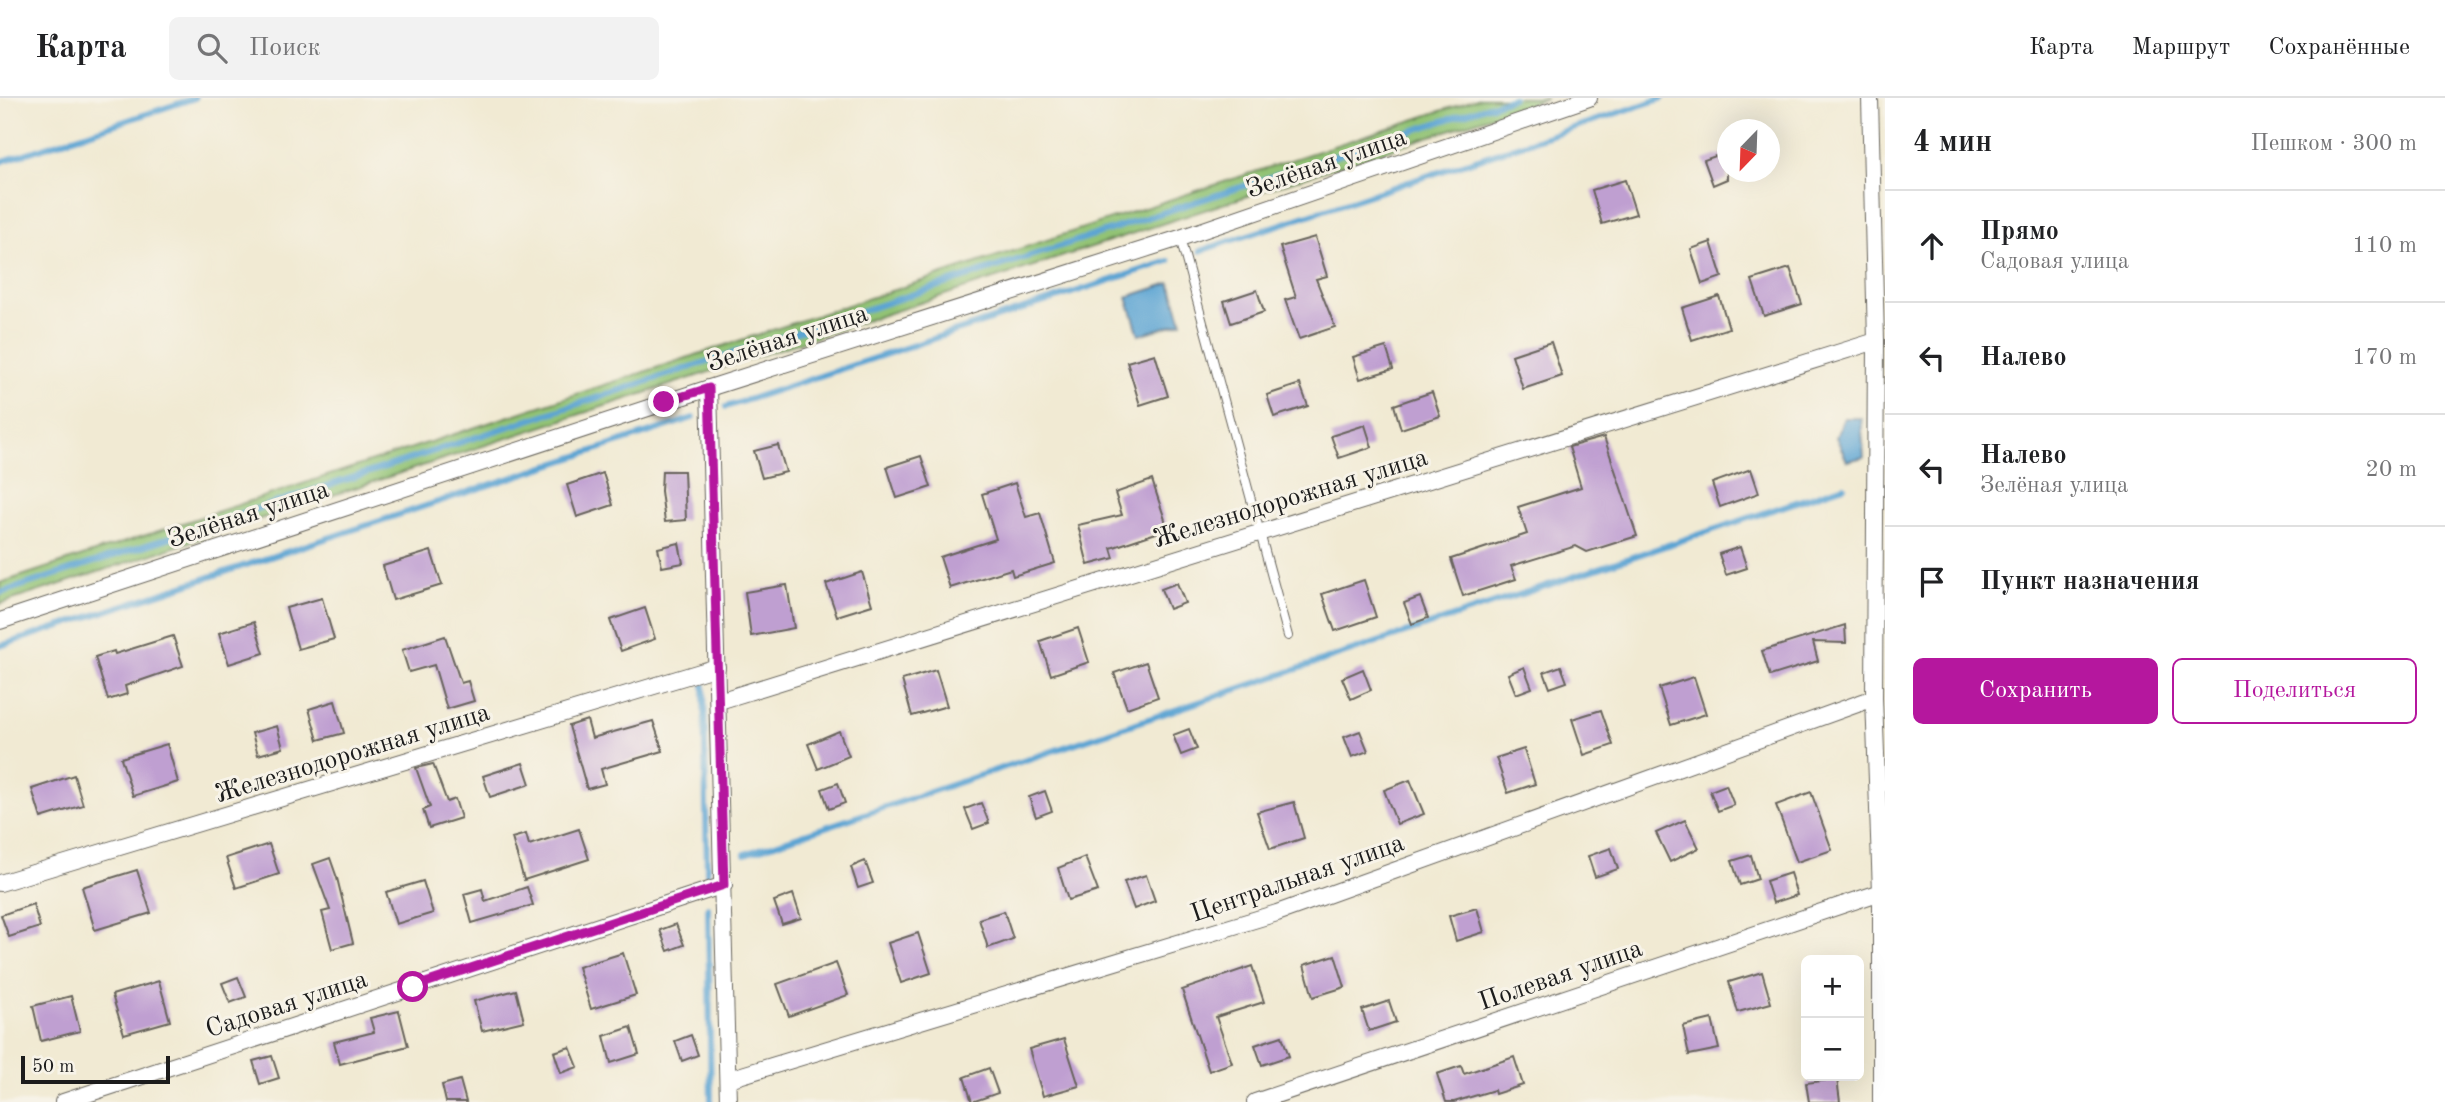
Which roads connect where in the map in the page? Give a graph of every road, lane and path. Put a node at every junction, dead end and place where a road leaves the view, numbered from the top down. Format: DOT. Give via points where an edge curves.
graph roads {
  1 [pos="1589,98"];
  2 [pos="1870,98"];
  3 [pos="1180,238"];
  4 [pos="1876,341"];
  5 [pos="709,388"];
  6 [pos="1260,532"];
  7 [pos="0,621"];
  8 [pos="1288,636"];
  9 [pos="717,667"];
  10 [pos="1874,698"];
  11 [pos="719,701"];
  12 [pos="0,883"];
  13 [pos="724,885"];
  14 [pos="1881,892"];
  15 [pos="729,1079"];
  16 [pos="63,1102"];
  17 [pos="728,1102"];
  18 [pos="1255,1102"];
  19 [pos="1881,1102"];
  1 -- 3 [label="street, Зелёная улица"];
  2 -- 4 [label="street"];
  3 -- 5 [label="street, Зелёная улица"];
  3 -- 6 [label="lane"];
  4 -- 6 [label="street, Железнодорожная улица"];
  4 -- 10 [label="street"];
  5 -- 7 [label="street, Зелёная улица"];
  5 -- 9 [label="street"];
  6 -- 8 [label="lane"];
  6 -- 11 [label="street, Железнодорожная улица"];
  9 -- 11 [label="street"];
  9 -- 12 [label="street, Железнодорожная улица"];
  10 -- 14 [label="street"];
  10 -- 15 [label="street, Центральная улица" via="1277,913"];
  11 -- 13 [label="street"];
  13 -- 15 [label="street"];
  13 -- 16 [label="street, Садовая улица"];
  14 -- 18 [label="street, Полевая улица"];
  14 -- 19 [label="street"];
  15 -- 17 [label="street"];
}
